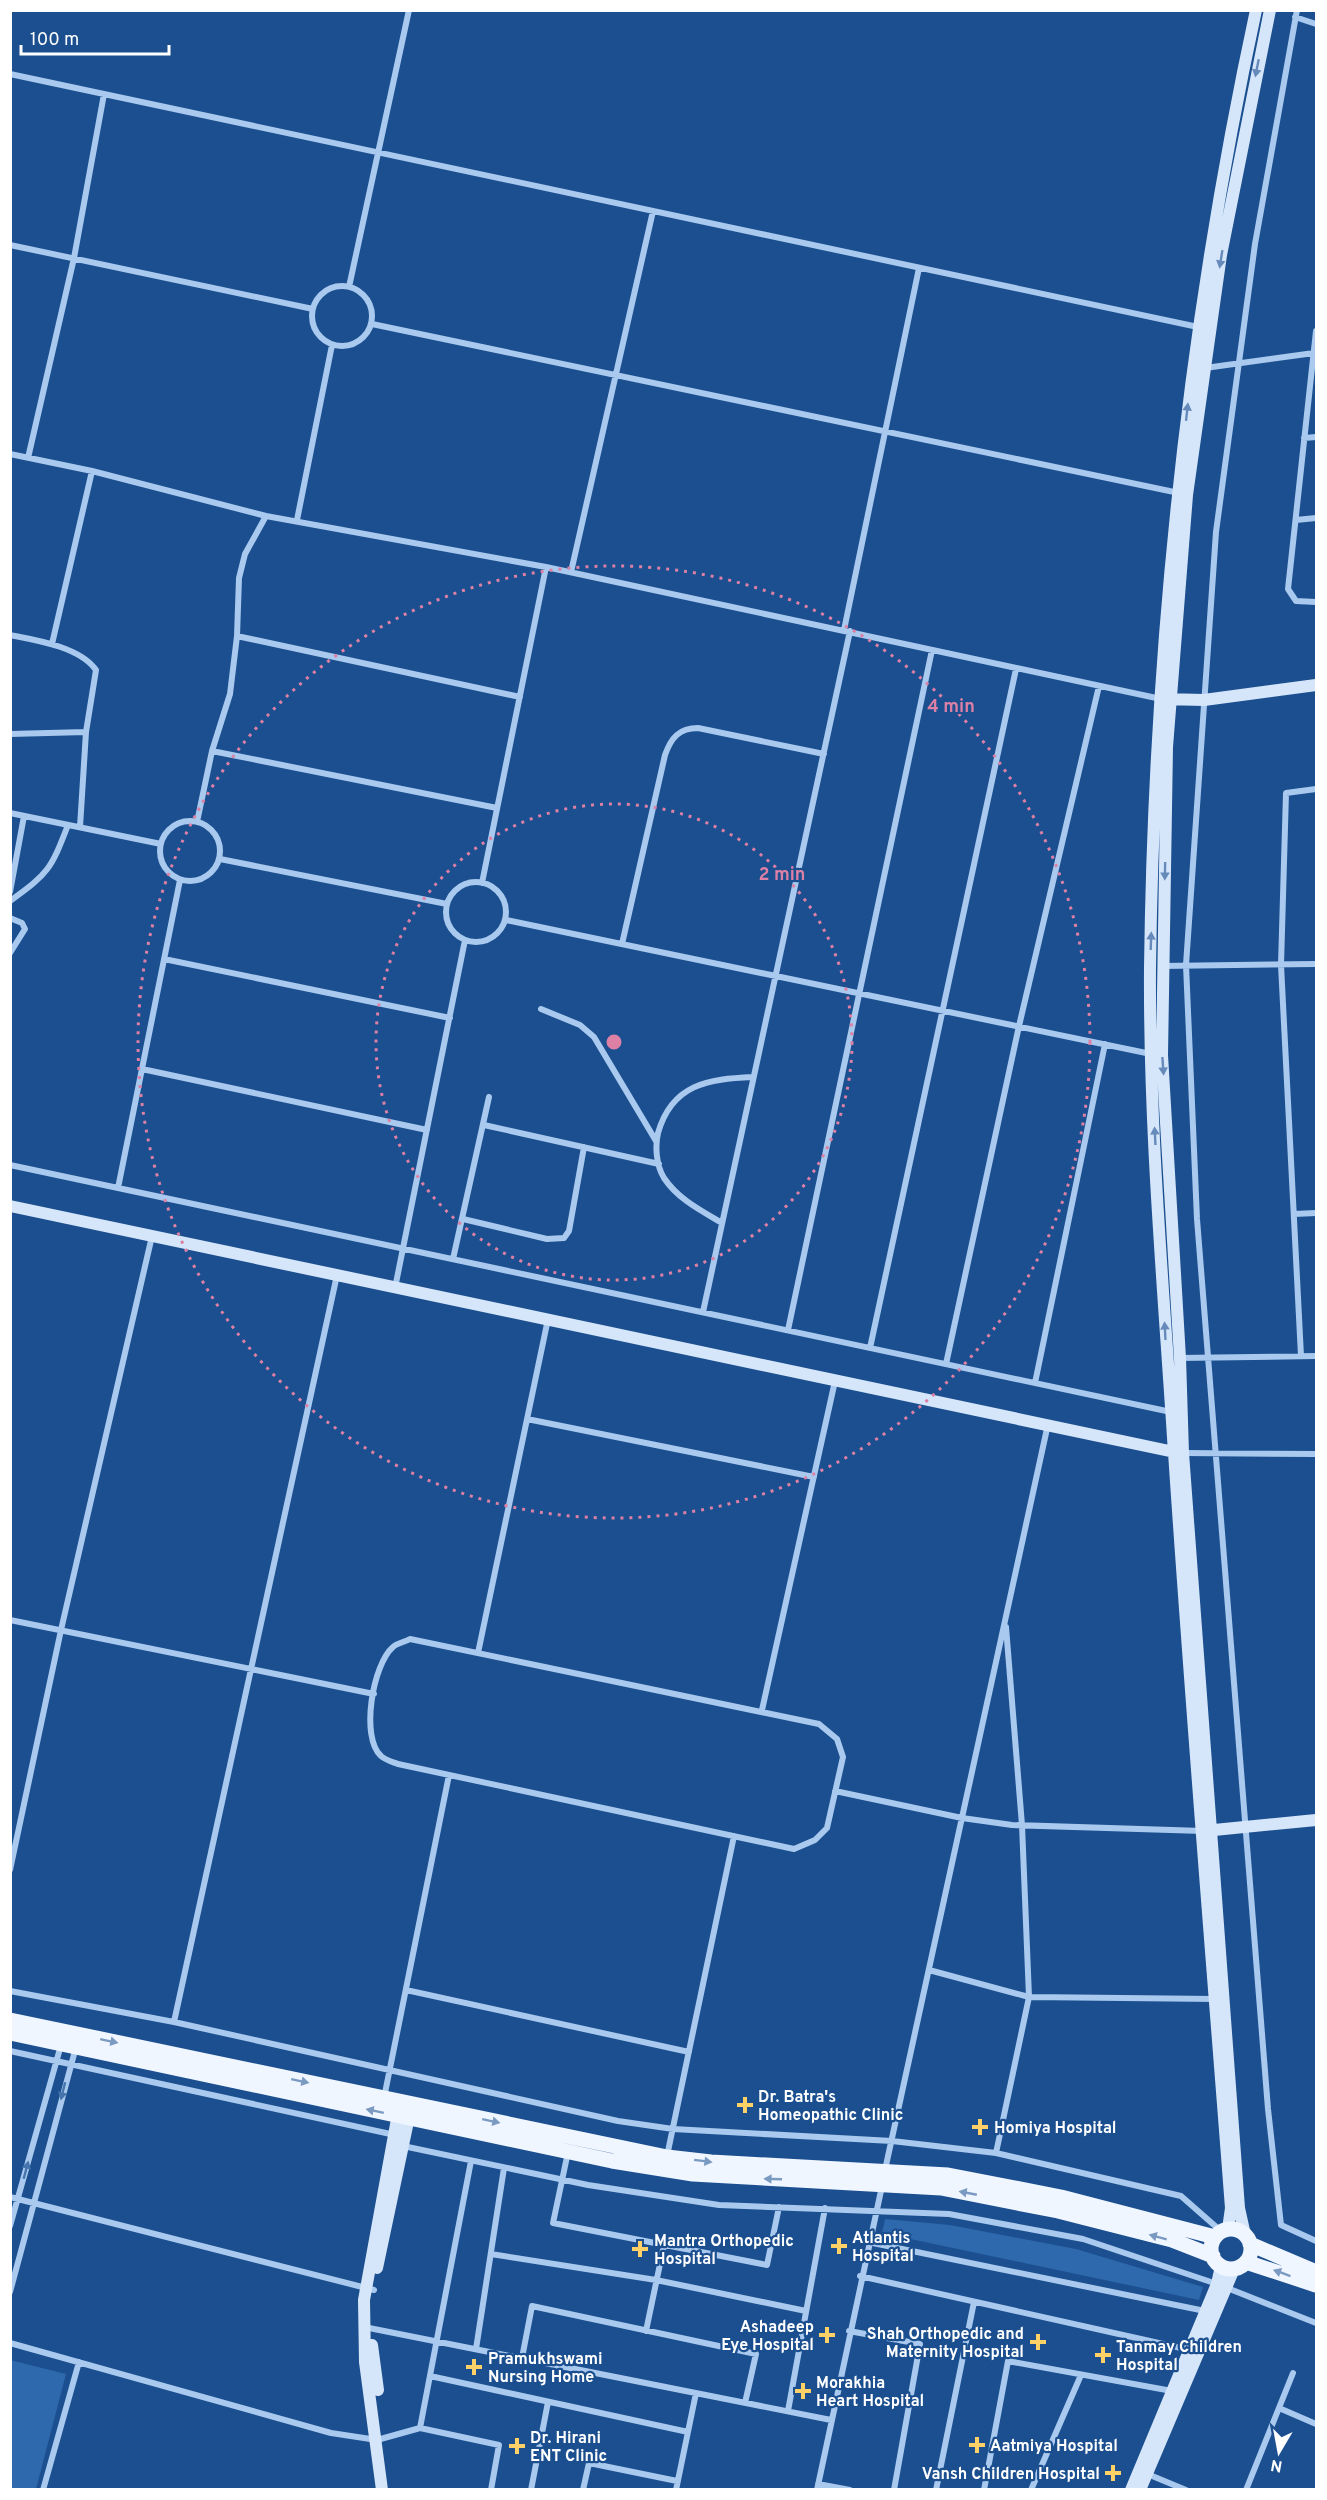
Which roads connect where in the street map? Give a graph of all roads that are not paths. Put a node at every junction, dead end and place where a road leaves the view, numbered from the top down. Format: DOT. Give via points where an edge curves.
graph roads {
  1 [pos="409,10"];
  2 [pos="1256,10"];
  3 [pos="1270,10"];
  4 [pos="1296,14"];
  5 [pos="1317,24"];
  6 [pos="10,74"];
  7 [pos="104,94"];
  8 [pos="377,152"];
  9 [pos="652,211"];
  10 [pos="10,244"];
  11 [pos="74,258"];
  12 [pos="919,268"];
  13 [pos="348,287"];
  14 [pos="313,309"];
  15 [pos="372,324"];
  16 [pos="1198,327"];
  17 [pos="1317,331"];
  18 [pos="332,345"];
  19 [pos="1315,353"];
  20 [pos="1237,364"];
  21 [pos="1199,369"];
  22 [pos="616,375"];
  23 [pos="885,431"];
  24 [pos="1317,437"];
  25 [pos="1304,438"];
  26 [pos="10,454"];
  27 [pos="28,458"];
  28 [pos="92,471"];
  29 [pos="1179,493"];
  30 [pos="266,516"];
  31 [pos="1317,518"];
  32 [pos="297,520"];
  33 [pos="1296,520"];
  34 [pos="546,567"];
  35 [pos="571,572"];
  36 [pos="1317,602"];
  37 [pos="847,631"];
  38 [pos="10,635"];
  39 [pos="237,636"];
  40 [pos="52,644"];
  41 [pos="933,650"];
  42 [pos="1016,669"];
  43 [pos="1317,685"];
  44 [pos="1099,686"];
  45 [pos="520,697"];
  46 [pos="1166,699"];
  47 [pos="1204,700"];
  48 [pos="86,732"];
  49 [pos="10,734"];
  50 [pos="212,751"];
  51 [pos="824,754"];
  52 [pos="1317,789"];
  53 [pos="497,808"];
  54 [pos="10,813"];
  55 [pos="24,816"];
  56 [pos="197,822"];
  57 [pos="68,825"];
  58 [pos="80,827"];
  59 [pos="161,844"];
  60 [pos="220,859"];
  61 [pos="180,880"];
  62 [pos="482,883"];
  63 [pos="10,892"];
  64 [pos="10,901"];
  65 [pos="447,904"];
  66 [pos="10,918"];
  67 [pos="506,920"];
  68 [pos="465,940"];
  69 [pos="622,944"];
  70 [pos="10,953"];
  71 [pos="164,959"];
  72 [pos="1281,964"];
  73 [pos="1317,964"];
  74 [pos="1186,965"];
  75 [pos="1157,966"];
  76 [pos="775,976"];
  77 [pos="861,993"];
  78 [pos="541,1009"];
  79 [pos="943,1010"];
  80 [pos="450,1018"];
  81 [pos="1019,1026"];
  82 [pos="1106,1044"];
  83 [pos="1151,1054"];
  84 [pos="142,1069"];
  85 [pos="753,1077"];
  86 [pos="489,1097"];
  87 [pos="484,1125"];
  88 [pos="427,1130"];
  89 [pos="656,1141"];
  90 [pos="584,1147"];
  91 [pos="659,1164"];
  92 [pos="10,1166"];
  93 [pos="118,1188"];
  94 [pos="10,1204"];
  95 [pos="1317,1213"];
  96 [pos="1294,1214"];
  97 [pos="463,1219"];
  98 [pos="722,1223"];
  99 [pos="153,1234"];
  100 [pos="403,1248"];
  101 [pos="453,1259"];
  102 [pos="337,1273"];
  103 [pos="395,1286"];
  104 [pos="703,1312"];
  105 [pos="548,1318"];
  106 [pos="788,1330"];
  107 [pos="870,1348"];
  108 [pos="1300,1356"];
  109 [pos="1317,1356"];
  110 [pos="1209,1357"];
  111 [pos="1180,1358"];
  112 [pos="1167,1359"];
  113 [pos="946,1364"];
  114 [pos="835,1379"];
  115 [pos="1035,1383"];
  116 [pos="1171,1412"];
  117 [pos="527,1419"];
  118 [pos="1048,1423"];
  119 [pos="1181,1451"];
  120 [pos="1218,1454"];
  121 [pos="1317,1454"];
  122 [pos="814,1477"];
  123 [pos="10,1620"];
  124 [pos="1005,1620"];
  125 [pos="61,1630"];
  126 [pos="478,1653"];
  127 [pos="252,1669"];
  128 [pos="374,1694"];
  129 [pos="762,1710"];
  130 [pos="449,1775"];
  131 [pos="835,1791"];
  132 [pos="962,1818"];
  133 [pos="1317,1820"];
  134 [pos="1022,1825"];
  135 [pos="1247,1827"];
  136 [pos="1207,1830"];
  137 [pos="734,1836"];
  138 [pos="10,1870"];
  139 [pos="929,1970"];
  140 [pos="406,1990"];
  141 [pos="10,1991"];
  142 [pos="1029,1997"];
  143 [pos="1215,1999"];
  144 [pos="10,2020"];
  145 [pos="174,2022"];
  146 [pos="10,2033"];
  147 [pos="70,2040"];
  148 [pos="10,2051"];
  149 [pos="689,2052"];
  150 [pos="55,2061"];
  151 [pos="69,2066"];
  152 [pos="390,2068"];
  153 [pos="384,2098"];
  154 [pos="404,2110"];
  155 [pos="673,2128"];
  156 [pos="400,2139"];
  157 [pos="891,2141"];
  158 [pos="568,2152"];
  159 [pos="996,2153"];
  160 [pos="667,2157"];
  161 [pos="471,2160"];
  162 [pos="504,2168"];
  163 [pos="884,2177"];
  164 [pos="562,2180"];
  165 [pos="10,2197"];
  166 [pos="18,2199"];
  167 [pos="34,2204"];
  168 [pos="779,2207"];
  169 [pos="825,2208"];
  170 [pos="876,2210"];
  171 [pos="10,2226"];
  172 [pos="1222,2233"];
  173 [pos="1247,2240"];
  174 [pos="1317,2241"];
  175 [pos="868,2242"];
  176 [pos="664,2245"];
  177 [pos="491,2254"];
  178 [pos="1228,2263"];
  179 [pos="1317,2272"];
  180 [pos="860,2276"];
  181 [pos="656,2280"];
  182 [pos="1221,2286"];
  183 [pos="1317,2286"];
  184 [pos="370,2289"];
  185 [pos="10,2292"];
  186 [pos="974,2302"];
  187 [pos="806,2312"];
  188 [pos="1205,2312"];
  189 [pos="1317,2322"];
  190 [pos="367,2328"];
  191 [pos="646,2331"];
  192 [pos="849,2331"];
  193 [pos="436,2341"];
  194 [pos="10,2343"];
  195 [pos="476,2349"];
  196 [pos="1190,2350"];
  197 [pos="522,2358"];
  198 [pos="79,2362"];
  199 [pos="1293,2373"];
  200 [pos="1081,2374"];
  201 [pos="429,2376"];
  202 [pos="1173,2392"];
  203 [pos="696,2393"];
  204 [pos="548,2402"];
  205 [pos="745,2403"];
  206 [pos="1279,2408"];
  207 [pos="788,2411"];
  208 [pos="831,2420"];
  209 [pos="1317,2424"];
  210 [pos="420,2428"];
  211 [pos="688,2432"];
  212 [pos="381,2439"];
  213 [pos="1143,2473"];
  214 [pos="677,2481"];
  215 [pos="818,2487"];
  216 [pos="43,2490"];
  217 [pos="382,2490"];
  218 [pos="390,2490"];
  219 [pos="491,2490"];
  220 [pos="531,2490"];
  221 [pos="584,2490"];
  222 [pos="676,2490"];
  223 [pos="850,2490"];
  224 [pos="894,2490"];
  225 [pos="936,2490"];
  226 [pos="984,2490"];
  227 [pos="1031,2490"];
  228 [pos="1131,2490"];
  229 [pos="1140,2490"];
  230 [pos="1186,2490"];
  231 [pos="1246,2490"];
  1 -- 8 [label="street"];
  2 -- 16 [label="street" via="1208,253"];
  3 -- 21 [label="street, one-way"];
  4 -- 5 [label="street"];
  4 -- 20 [label="street"];
  6 -- 7 [label="street"];
  7 -- 8 [label="street"];
  7 -- 11 [label="street"];
  8 -- 9 [label="street"];
  8 -- 13 [label="street"];
  9 -- 12 [label="street"];
  9 -- 22 [label="street"];
  10 -- 11 [label="street"];
  11 -- 14 [label="street"];
  11 -- 27 [label="street"];
  12 -- 16 [label="street"];
  12 -- 23 [label="street"];
  13 -- 14 [label="street" via="328,289"];
  13 -- 15 [label="street" via="362,293 369,303"];
  14 -- 18 [label="street" via="316,331"];
  15 -- 18 [label="street" via="356,344"];
  15 -- 22 [label="street"];
  16 -- 21 [label="street"];
  17 -- 19 [label="street"];
  18 -- 32 [label="street"];
  19 -- 20 [label="street"];
  19 -- 25 [label="street"];
  20 -- 21 [label="street"];
  20 -- 47 [label="street" via="1216,532"];
  29 -- 21 [label="street, one-way"];
  21 -- 46 [label="street"];
  22 -- 23 [label="street"];
  22 -- 35 [label="street"];
  23 -- 29 [label="street"];
  23 -- 37 [label="street"];
  24 -- 25 [label="street"];
  25 -- 33 [label="street"];
  26 -- 27 [label="street"];
  27 -- 28 [label="street"];
  28 -- 30 [label="street"];
  28 -- 40 [label="street"];
  29 -- 46 [label="street"];
  30 -- 32 [label="street"];
  30 -- 39 [label="street" via="245,554 239,578"];
  31 -- 33 [label="street"];
  32 -- 34 [label="street"];
  33 -- 36 [label="street" via="1288,589 1296,601"];
  34 -- 35 [label="street"];
  34 -- 45 [label="street"];
  35 -- 37 [label="street"];
  37 -- 41 [label="street"];
  37 -- 51 [label="street"];
  38 -- 40 [label="street"];
  39 -- 45 [label="street"];
  39 -- 50 [label="street" via="230,694"];
  40 -- 48 [label="street" via="91,663 96,670"];
  41 -- 42 [label="street"];
  41 -- 77 [label="street"];
  42 -- 44 [label="street"];
  42 -- 79 [label="street"];
  43 -- 47 [label="street"];
  44 -- 46 [label="street"];
  44 -- 81 [label="street"];
  45 -- 53 [label="street"];
  46 -- 47 [label="street"];
  46 -- 75 [label="street"];
  47 -- 74 [label="street"];
  48 -- 49 [label="street"];
  48 -- 58 [label="street"];
  50 -- 53 [label="street"];
  50 -- 56 [label="street"];
  51 -- 69 [label="street" via="698,728 677,733 665,755"];
  51 -- 76 [label="street"];
  52 -- 72 [label="street" via="1286,793"];
  53 -- 62 [label="street"];
  54 -- 55 [label="street"];
  55 -- 57 [label="street"];
  55 -- 63 [label="street"];
  56 -- 59 [label="street" via="176,824"];
  56 -- 60 [label="street" via="210,828 218,838"];
  57 -- 58 [label="street"];
  57 -- 64 [label="street" via="51,867"];
  58 -- 59 [label="street"];
  59 -- 61 [label="street" via="164,867"];
  60 -- 61 [label="street" via="214,871 204,878 193,882"];
  60 -- 65 [label="street"];
  61 -- 71 [label="street"];
  62 -- 65 [label="street" via="462,885"];
  62 -- 67 [label="street" via="495,888 503,898"];
  65 -- 68 [label="street" via="450,927"];
  66 -- 70 [label="street" via="22,923 25,929"];
  67 -- 68 [label="street" via="490,939"];
  67 -- 69 [label="street"];
  68 -- 80 [label="street"];
  69 -- 76 [label="street"];
  71 -- 80 [label="street"];
  71 -- 84 [label="street"];
  72 -- 73 [label="street"];
  72 -- 74 [label="street"];
  72 -- 96 [label="street"];
  74 -- 75 [label="street"];
  74 -- 110 [label="street" via="1197,1220"];
  75 -- 83 [label="street"];
  75 -- 111 [label="street, one-way"];
  76 -- 77 [label="street"];
  76 -- 85 [label="street"];
  77 -- 79 [label="street"];
  77 -- 106 [label="street"];
  78 -- 89 [label="street" via="580,1025 594,1037"];
  79 -- 81 [label="street"];
  79 -- 107 [label="street"];
  80 -- 88 [label="street"];
  81 -- 82 [label="street"];
  81 -- 113 [label="street"];
  82 -- 83 [label="street"];
  82 -- 115 [label="street"];
  112 -- 83 [label="street, one-way"];
  84 -- 88 [label="street"];
  84 -- 93 [label="street"];
  85 -- 89 [label="street" via="716,1078 682,1093 664,1114"];
  85 -- 98 [label="street"];
  86 -- 87 [label="street"];
  87 -- 90 [label="street"];
  87 -- 97 [label="street"];
  88 -- 100 [label="street"];
  89 -- 91 [label="street"];
  90 -- 91 [label="street"];
  90 -- 97 [label="street" via="569,1231 564,1238 547,1239"];
  91 -- 98 [label="street" via="663,1176 684,1200"];
  92 -- 93 [label="street"];
  93 -- 100 [label="street"];
  94 -- 99 [label="street"];
  95 -- 96 [label="street"];
  96 -- 108 [label="street"];
  97 -- 101 [label="street"];
  98 -- 104 [label="street"];
  99 -- 102 [label="street"];
  99 -- 125 [label="street"];
  100 -- 101 [label="street"];
  100 -- 103 [label="street"];
  101 -- 104 [label="street"];
  102 -- 103 [label="street"];
  102 -- 127 [label="street"];
  103 -- 105 [label="street"];
  104 -- 106 [label="street"];
  105 -- 114 [label="street"];
  105 -- 117 [label="street"];
  106 -- 107 [label="street"];
  107 -- 113 [label="street"];
  108 -- 109 [label="street"];
  108 -- 110 [label="street"];
  110 -- 111 [label="street"];
  110 -- 120 [label="street"];
  111 -- 112 [label="street"];
  111 -- 119 [label="street"];
  112 -- 116 [label="street"];
  113 -- 115 [label="street"];
  114 -- 118 [label="street"];
  114 -- 122 [label="street"];
  115 -- 116 [label="street"];
  116 -- 119 [label="street"];
  117 -- 122 [label="street"];
  117 -- 126 [label="street"];
  118 -- 119 [label="street"];
  118 -- 124 [label="street"];
  119 -- 120 [label="street"];
  119 -- 136 [label="street"];
  120 -- 121 [label="street"];
  120 -- 135 [label="street"];
  122 -- 129 [label="street"];
  123 -- 125 [label="street"];
  124 -- 132 [label="street"];
  124 -- 134 [label="street"];
  125 -- 127 [label="street"];
  125 -- 138 [label="street"];
  126 -- 128 [label="street" via="410,1640 394,1646 381,1664"];
  126 -- 129 [label="street"];
  127 -- 128 [label="street"];
  127 -- 145 [label="street"];
  128 -- 130 [label="street" via="369,1721 373,1743 381,1756 398,1764"];
  129 -- 131 [label="street" via="819,1724 837,1739 843,1757"];
  130 -- 137 [label="street"];
  130 -- 140 [label="street"];
  131 -- 132 [label="street"];
  131 -- 137 [label="street" via="827,1828 815,1840 794,1849"];
  132 -- 134 [label="street"];
  132 -- 139 [label="street"];
  133 -- 135 [label="street"];
  134 -- 136 [label="street"];
  134 -- 142 [label="street"];
  135 -- 136 [label="street"];
  135 -- 174 [label="street" via="1268,2109 1281,2224"];
  136 -- 143 [label="street"];
  136 -- 173 [label="street" via="1239,2208"];
  137 -- 149 [label="street"];
  139 -- 142 [label="street"];
  139 -- 157 [label="street"];
  140 -- 149 [label="street"];
  140 -- 152 [label="street"];
  141 -- 145 [label="street"];
  142 -- 143 [label="street"];
  142 -- 159 [label="street"];
  143 -- 172 [label="street" via="1231,2208"];
  144 -- 147 [label="main road"];
  145 -- 152 [label="street"];
  146 -- 147 [label="main road"];
  147 -- 150 [label="street"];
  147 -- 151 [label="street"];
  147 -- 153 [label="main road, one-way"];
  154 -- 147 [label="main road, one-way"];
  148 -- 150 [label="street"];
  149 -- 155 [label="street"];
  150 -- 151 [label="street"];
  166 -- 150 [label="street, one-way"];
  151 -- 156 [label="street"];
  151 -- 167 [label="street, one-way"];
  152 -- 153 [label="street"];
  152 -- 155 [label="street" via="618,2121"];
  153 -- 154 [label="main road"];
  154 -- 156 [label="street"];
  154 -- 158 [label="main road"];
  154 -- 160 [label="main road, one-way"];
  155 -- 157 [label="street"];
  155 -- 160 [label="street"];
  156 -- 161 [label="street"];
  156 -- 184 [label="street"];
  157 -- 159 [label="street"];
  157 -- 163 [label="street"];
  163 -- 158 [label="main road, one-way" via="693,2174"];
  158 -- 164 [label="street"];
  159 -- 172 [label="street" via="1181,2196"];
  160 -- 163 [label="main road, one-way"];
  161 -- 162 [label="street"];
  161 -- 193 [label="street"];
  162 -- 164 [label="street"];
  162 -- 177 [label="street"];
  163 -- 170 [label="street"];
  163 -- 172 [label="main road" via="948,2175"];
  178 -- 163 [label="main road, one-way" via="1172,2240 1058,2211"];
  164 -- 168 [label="street" via="719,2205"];
  164 -- 176 [label="street" via="553,2223"];
  165 -- 166 [label="street"];
  166 -- 167 [label="street"];
  166 -- 171 [label="street"];
  167 -- 184 [label="street"];
  167 -- 185 [label="street"];
  168 -- 169 [label="street"];
  168 -- 176 [label="street" via="767,2265"];
  169 -- 170 [label="street"];
  169 -- 187 [label="street"];
  170 -- 175 [label="street"];
  170 -- 182 [label="street" via="949,2214 1083,2239"];
  172 -- 173 [label="main road"];
  172 -- 178 [label="main road" via="1212,2244"];
  173 -- 178 [label="main road" via="1250,2255"];
  173 -- 179 [label="main road"];
  175 -- 180 [label="street"];
  175 -- 188 [label="street"];
  176 -- 181 [label="street"];
  177 -- 181 [label="street"];
  177 -- 195 [label="street"];
  178 -- 182 [label="street"];
  183 -- 178 [label="main road, one-way"];
  180 -- 186 [label="street"];
  180 -- 192 [label="street"];
  181 -- 187 [label="street"];
  181 -- 191 [label="street"];
  182 -- 188 [label="street"];
  182 -- 189 [label="street"];
  182 -- 213 [label="street"];
  184 -- 190 [label="street"];
  186 -- 196 [label="street"];
  186 -- 225 [label="street"];
  187 -- 207 [label="street"];
  188 -- 196 [label="street"];
  190 -- 193 [label="street"];
  190 -- 212 [label="street"];
  191 -- 197 [label="street" via="532,2306"];
  191 -- 205 [label="street" via="756,2354"];
  192 -- 208 [label="street"];
  192 -- 224 [label="street" via="920,2344"];
  193 -- 195 [label="street"];
  193 -- 201 [label="street"];
  194 -- 198 [label="street"];
  195 -- 197 [label="street"];
  196 -- 202 [label="street"];
  197 -- 203 [label="street"];
  198 -- 212 [label="street" via="332,2433"];
  198 -- 216 [label="street"];
  199 -- 206 [label="street"];
  200 -- 202 [label="street"];
  200 -- 226 [label="street" via="1008,2361"];
  200 -- 227 [label="street"];
  201 -- 204 [label="street"];
  201 -- 210 [label="street"];
  202 -- 213 [label="street"];
  203 -- 205 [label="street"];
  203 -- 211 [label="street"];
  204 -- 211 [label="street"];
  204 -- 220 [label="street"];
  205 -- 207 [label="street"];
  206 -- 209 [label="street"];
  206 -- 231 [label="street"];
  207 -- 208 [label="street"];
  208 -- 215 [label="street"];
  210 -- 212 [label="street"];
  210 -- 219 [label="street" via="500,2445"];
  211 -- 214 [label="street"];
  212 -- 217 [label="street"];
  212 -- 218 [label="street"];
  213 -- 228 [label="street"];
  213 -- 229 [label="street"];
  213 -- 230 [label="street"];
  214 -- 221 [label="street" via="589,2463"];
  214 -- 222 [label="street"];
  215 -- 223 [label="street"];
}
